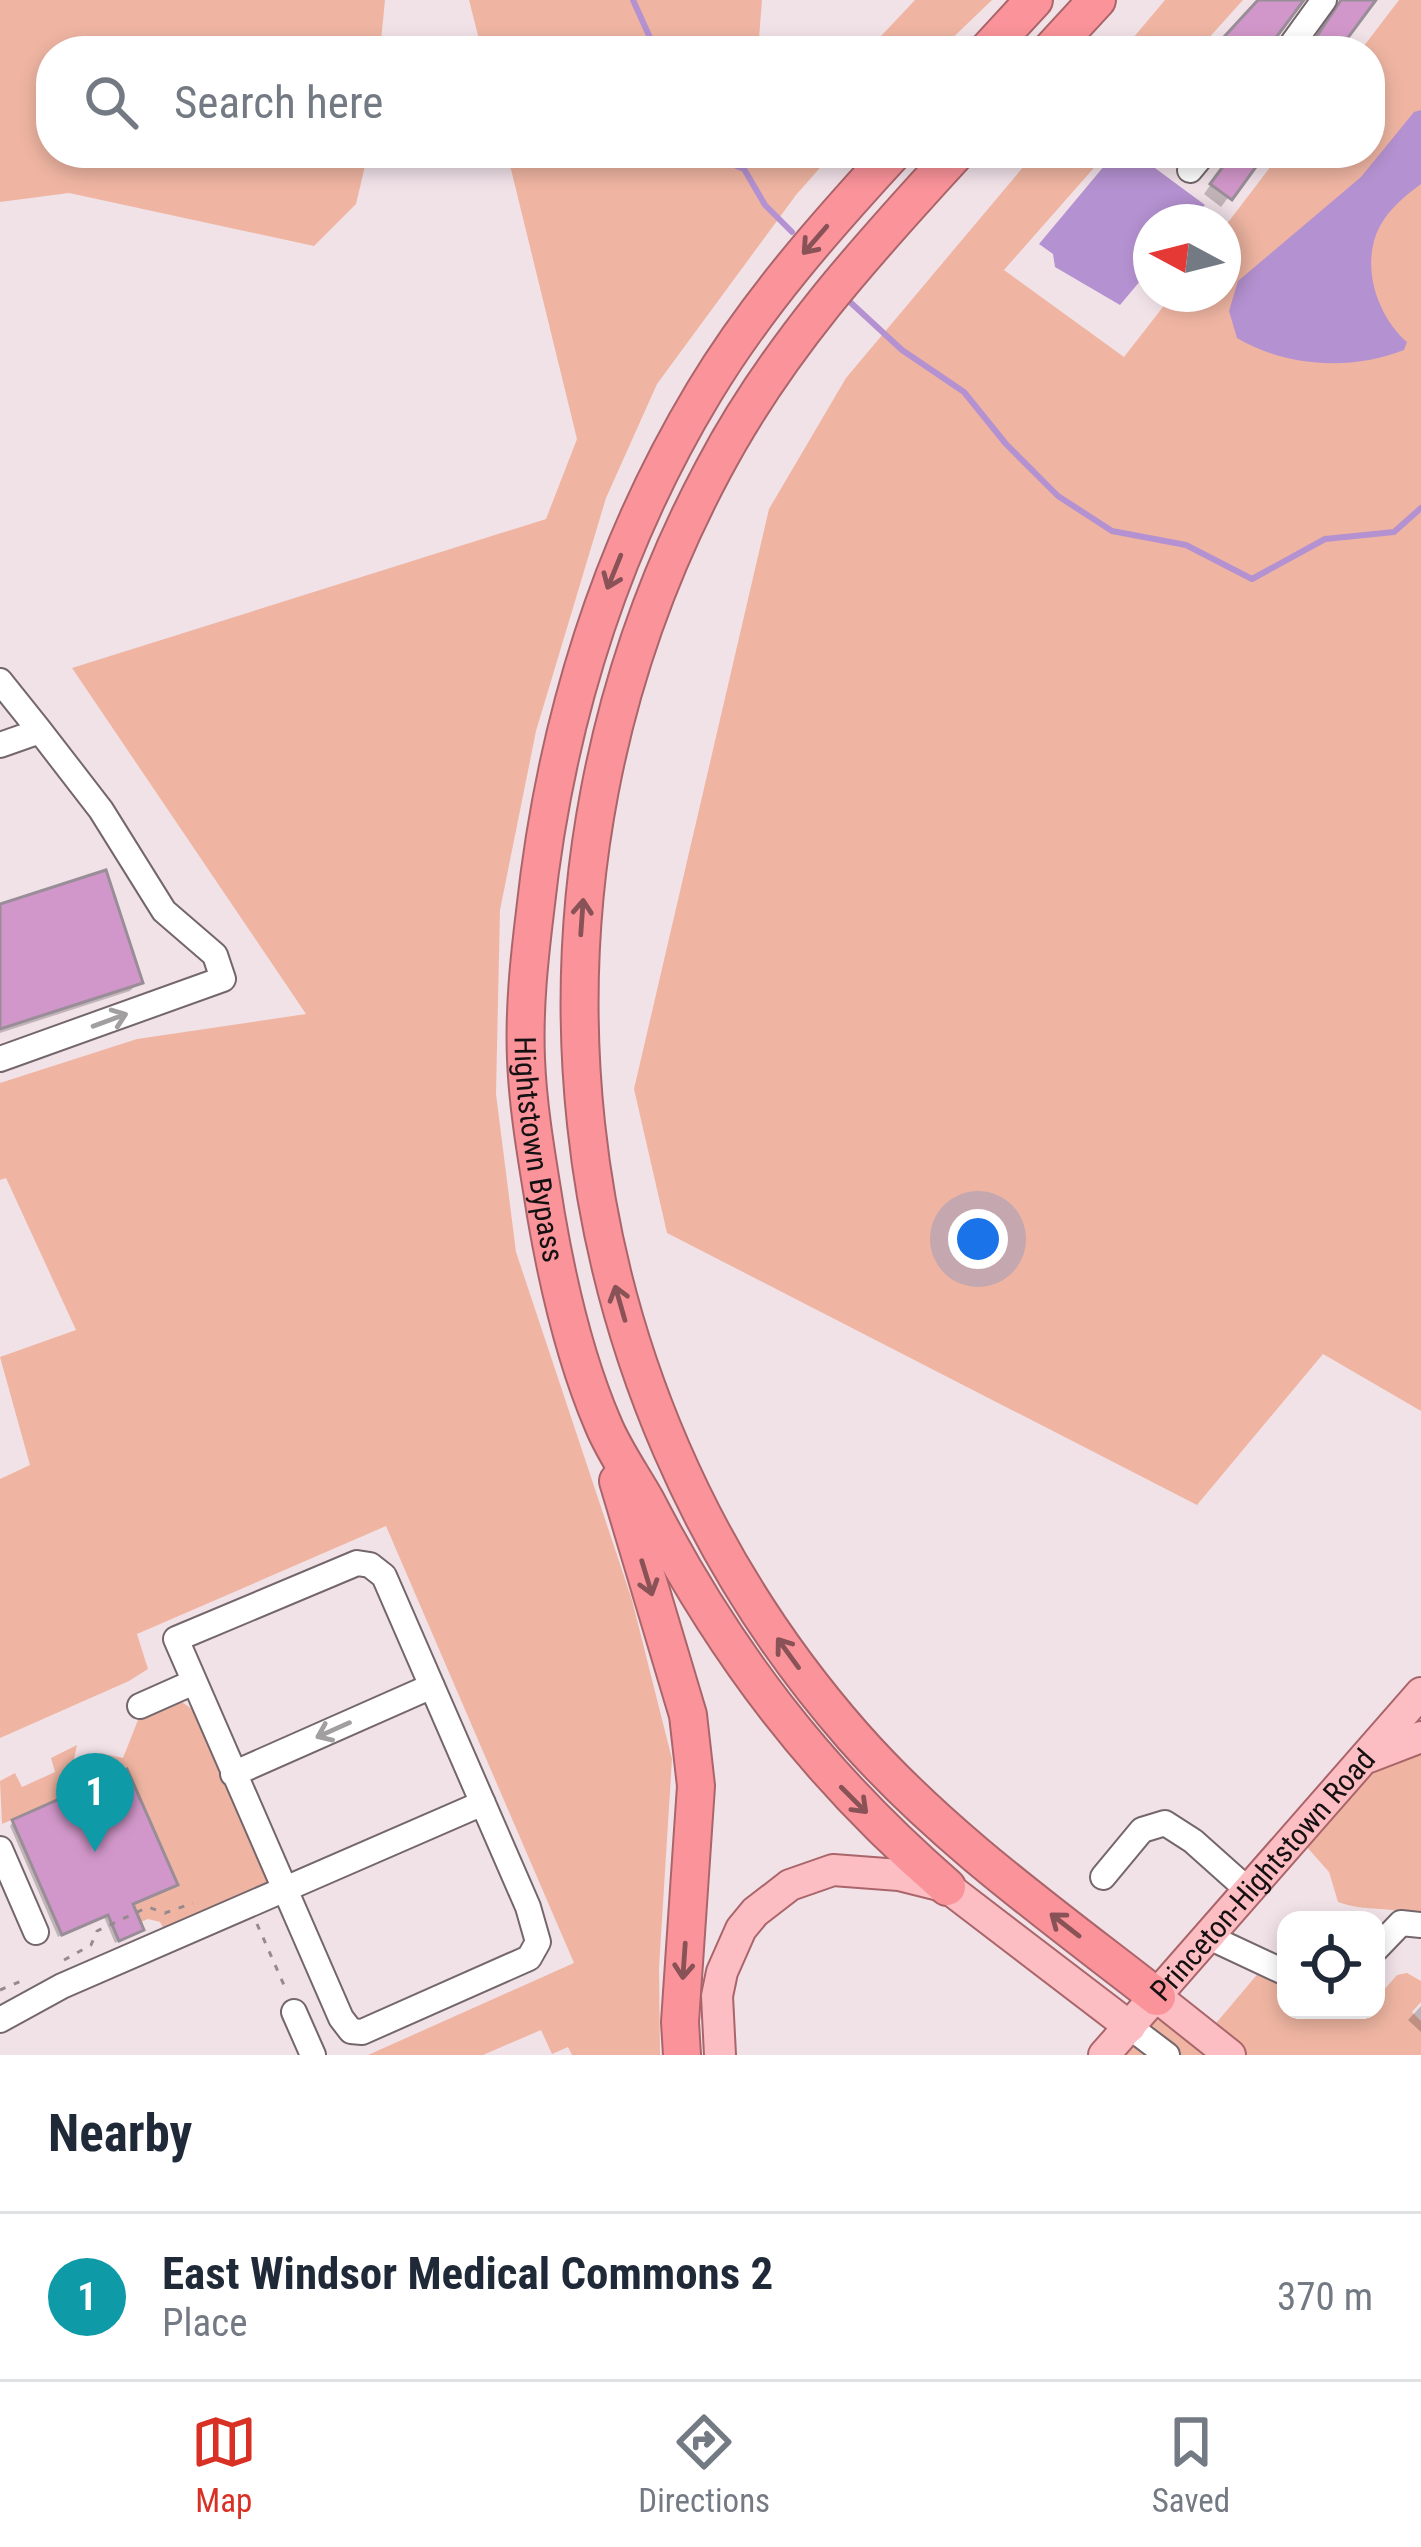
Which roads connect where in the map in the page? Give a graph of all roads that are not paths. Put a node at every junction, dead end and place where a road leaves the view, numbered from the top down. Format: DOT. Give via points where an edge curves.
graph roads {
  1 [pos="1034,0"];
  2 [pos="1097,0"];
  3 [pos="1324,0"];
  4 [pos="1001,36"];
  5 [pos="1064,36"];
  6 [pos="1298,36"];
  7 [pos="880,168"];
  8 [pos="942,168"];
  9 [pos="0,681"];
  10 [pos="40,731"];
  11 [pos="0,745"];
  12 [pos="0,1059"];
  13 [pos="603,1426"];
  14 [pos="194,1682"];
  15 [pos="432,1686"];
  16 [pos="1421,1693"];
  17 [pos="140,1706"];
  18 [pos="1421,1737"];
  19 [pos="1364,1759"];
  20 [pos="233,1774"];
  21 [pos="483,1803"];
  22 [pos="0,1849"];
  23 [pos="1103,1877"];
  24 [pos="946,1887"];
  25 [pos="283,1889"];
  26 [pos="1249,1891"];
  27 [pos="1421,1925"];
  28 [pos="36,1932"];
  29 [pos="1209,1937"];
  30 [pos="1385,1939"];
  31 [pos="1277,1969"];
  32 [pos="1156,1997"];
  33 [pos="291,2004"];
  34 [pos="0,2020"];
  35 [pos="1130,2027"];
  36 [pos="313,2055"];
  37 [pos="682,2055"];
  38 [pos="720,2055"];
  39 [pos="1104,2055"];
  40 [pos="1167,2055"];
  41 [pos="1230,2055"];
  1 -- 4 [label="highway"];
  2 -- 5 [label="highway"];
  3 -- 6 [label="street"];
  7 -- 13 [label="highway, Hightstown Bypass, one-way" via="803,253 705,390 633,526 567,717 540,856 526,1061 553,1256"];
  32 -- 8 [label="highway, Hightstown Bypass, one-way" via="905,1791 761,1614 704,1516 644,1377 605,1247 584,1113 578,977 592,823 652,599 714,466 778,363"];
  9 -- 10 [label="street"];
  10 -- 11 [label="street"];
  12 -- 10 [label="street, one-way" via="223,979 214,955 164,911"];
  13 -- 24 [label="highway, Hightstown Bypass, one-way" via="743,1667 844,1791"];
  13 -- 37 [label="highway, one-way" via="695,1753"];
  14 -- 15 [label="street" via="176,1639 357,1563 384,1576"];
  14 -- 17 [label="street"];
  14 -- 20 [label="street"];
  15 -- 20 [label="street, one-way"];
  15 -- 21 [label="street"];
  16 -- 19 [label="main road, Princeton-Hightstown Road"];
  18 -- 19 [label="main road"];
  19 -- 26 [label="main road, Princeton-Hightstown Road"];
  20 -- 25 [label="street"];
  21 -- 25 [label="street"];
  21 -- 25 [label="street" via="538,1942 529,1958 362,2032 341,2018"];
  22 -- 28 [label="street"];
  23 -- 26 [label="street" via="1142,1830 1165,1823"];
  24 -- 35 [label="main road, Hightstown Bypass"];
  24 -- 38 [label="main road" via="833,1870 770,1898 741,1929 722,1972"];
  25 -- 34 [label="street"];
  26 -- 29 [label="main road, Princeton-Hightstown Road"];
  27 -- 30 [label="street" via="1401,1923"];
  29 -- 31 [label="street"];
  29 -- 32 [label="main road, Princeton-Hightstown Road"];
  32 -- 35 [label="main road, Princeton-Hightstown Road"];
  32 -- 41 [label="main road"];
  33 -- 36 [label="street"];
  35 -- 39 [label="main road, Princeton-Hightstown Road"];
  35 -- 40 [label="street"];
}
